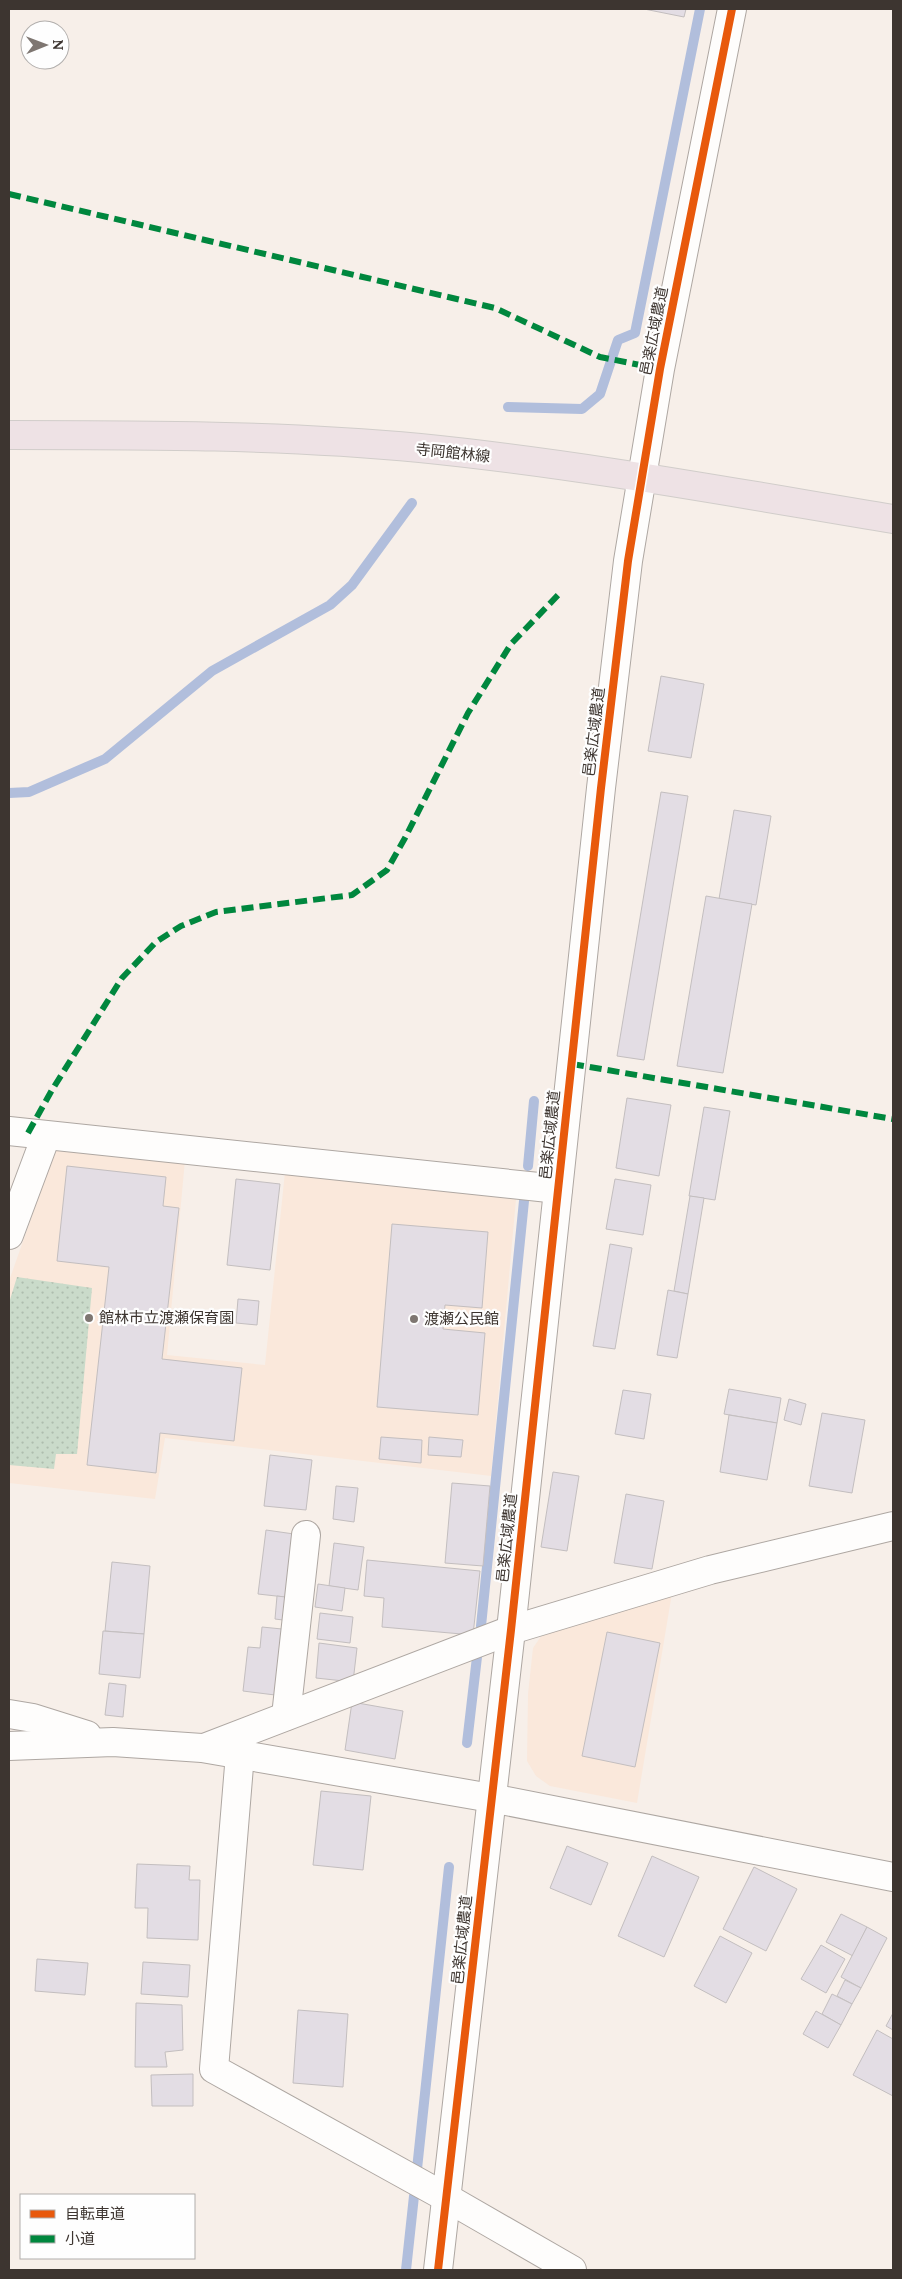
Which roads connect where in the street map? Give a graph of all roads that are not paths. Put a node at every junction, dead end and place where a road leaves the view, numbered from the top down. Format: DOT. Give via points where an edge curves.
graph roads {
  1 [pos="732,9"];
  2 [pos="9,435"];
  3 [pos="643,477"];
  4 [pos="893,519"];
  5 [pos="9,1131"];
  6 [pos="46,1136"];
  7 [pos="558,1189"];
  8 [pos="9,1235"];
  9 [pos="893,1526"];
  10 [pos="306,1534"];
  11 [pos="511,1630"];
  12 [pos="9,1714"];
  13 [pos="286,1716"];
  14 [pos="113,1742"];
  15 [pos="9,1746"];
  16 [pos="202,1748"];
  17 [pos="240,1754"];
  18 [pos="491,1798"];
  19 [pos="893,1877"];
  20 [pos="447,2198"];
  21 [pos="438,2270"];
  22 [pos="572,2270"];
  1 -- 3 [label="street, 邑楽広域農道" via="660,369"];
  2 -- 3 [label="main road, 寺岡館林線" via="314,441 420,448"];
  3 -- 4 [label="main road, 寺岡館林線"];
  3 -- 7 [label="street, 邑楽広域農道" via="627,571"];
  5 -- 6 [label="street"];
  6 -- 7 [label="street"];
  6 -- 8 [label="street"];
  7 -- 11 [label="street, 邑楽広域農道"];
  9 -- 11 [label="street" via="710,1570"];
  10 -- 13 [label="street"];
  11 -- 13 [label="street"];
  11 -- 18 [label="street, 邑楽広域農道"];
  12 -- 14 [label="street"];
  13 -- 16 [label="street"];
  14 -- 15 [label="street"];
  14 -- 16 [label="street"];
  16 -- 17 [label="street"];
  17 -- 18 [label="street"];
  17 -- 20 [label="street" via="214,2069"];
  18 -- 19 [label="street"];
  18 -- 20 [label="street, 邑楽広域農道"];
  20 -- 21 [label="street, 邑楽広域農道"];
  20 -- 22 [label="street"];
}
